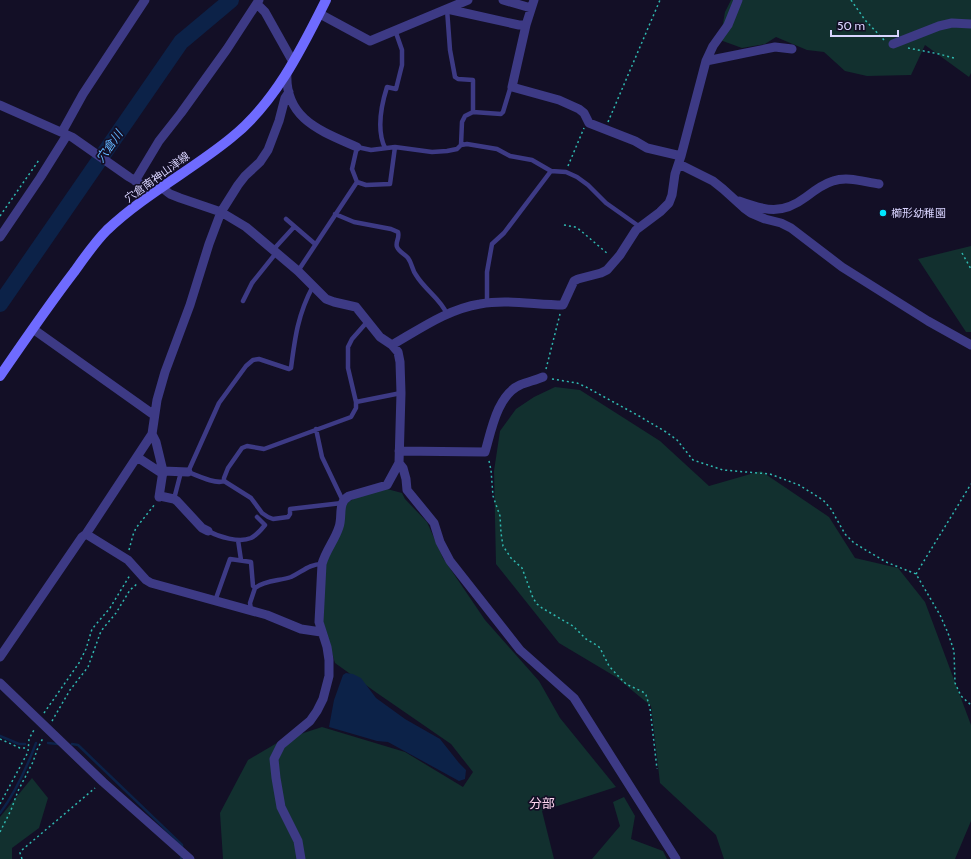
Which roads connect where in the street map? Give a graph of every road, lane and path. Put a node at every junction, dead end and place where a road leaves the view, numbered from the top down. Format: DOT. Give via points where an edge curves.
graph roads {
  1 [pos="145,0"];
  2 [pos="326,0"];
  3 [pos="468,0"];
  4 [pos="503,0"];
  5 [pos="660,0"];
  6 [pos="738,0"];
  7 [pos="258,2"];
  8 [pos="533,4"];
  9 [pos="447,9"];
  10 [pos="320,14"];
  11 [pos="971,24"];
  12 [pos="526,25"];
  13 [pos="395,30"];
  14 [pos="893,44"];
  15 [pos="792,49"];
  16 [pos="706,61"];
  17 [pos="293,62"];
  18 [pos="287,72"];
  19 [pos="512,87"];
  20 [pos="288,92"];
  21 [pos="0,105"];
  22 [pos="473,112"];
  23 [pos="589,123"];
  24 [pos="605,130"];
  25 [pos="67,134"];
  26 [pos="462,145"];
  27 [pos="357,147"];
  28 [pos="395,147"];
  29 [pos="385,148"];
  30 [pos="41,159"];
  31 [pos="680,160"];
  32 [pos="551,171"];
  33 [pos="566,172"];
  34 [pos="132,179"];
  35 [pos="357,182"];
  36 [pos="879,184"];
  37 [pos="158,190"];
  38 [pos="734,199"];
  39 [pos="221,212"];
  40 [pos="335,214"];
  41 [pos="0,216"];
  42 [pos="286,219"];
  43 [pos="564,225"];
  44 [pos="294,227"];
  45 [pos="640,227"];
  46 [pos="0,237"];
  47 [pos="315,244"];
  48 [pos="275,251"];
  49 [pos="962,253"];
  50 [pos="616,261"];
  51 [pos="971,269"];
  52 [pos="298,271"];
  53 [pos="313,286"];
  54 [pos="243,301"];
  55 [pos="487,303"];
  56 [pos="563,305"];
  57 [pos="447,314"];
  58 [pos="367,322"];
  59 [pos="33,330"];
  60 [pos="392,344"];
  61 [pos="971,345"];
  62 [pos="0,376"];
  63 [pos="543,377"];
  64 [pos="401,392"];
  65 [pos="356,402"];
  66 [pos="154,415"];
  67 [pos="316,429"];
  68 [pos="152,434"];
  69 [pos="399,451"];
  70 [pos="485,452"];
  71 [pos="137,457"];
  72 [pos="399,463"];
  73 [pos="184,472"];
  74 [pos="163,473"];
  75 [pos="224,480"];
  76 [pos="971,484"];
  77 [pos="160,496"];
  78 [pos="174,499"];
  79 [pos="343,502"];
  80 [pos="258,516"];
  81 [pos="208,532"];
  82 [pos="86,534"];
  83 [pos="238,540"];
  84 [pos="128,560"];
  85 [pos="242,560"];
  86 [pos="322,564"];
  87 [pos="134,568"];
  88 [pos="916,574"];
  89 [pos="144,578"];
  90 [pos="255,588"];
  91 [pos="215,600"];
  92 [pos="250,610"];
  93 [pos="321,632"];
  94 [pos="0,657"];
  95 [pos="0,683"];
  96 [pos="971,705"];
  97 [pos="39,720"];
  98 [pos="50,730"];
  99 [pos="0,739"];
  100 [pos="29,748"];
  101 [pos="657,769"];
  102 [pos="103,782"];
  103 [pos="0,804"];
  104 [pos="0,832"];
  105 [pos="22,859"];
  106 [pos="190,859"];
  107 [pos="301,859"];
  108 [pos="676,859"];
  1 -- 25 [label="street" via="83,94"];
  2 -- 10 [label="main road, 穴倉南神山津線"];
  3 -- 9 [label="street"];
  4 -- 8 [label="street"];
  5 -- 24 [label="path"];
  6 -- 16 [label="street" via="728,25"];
  7 -- 17 [label="street"];
  7 -- 34 [label="street"];
  8 -- 12 [label="street"];
  9 -- 12 [label="street"];
  9 -- 13 [label="street"];
  9 -- 22 [label="lane" via="453,71 456,78 473,80"];
  10 -- 13 [label="street" via="370,41"];
  10 -- 17 [label="main road, 穴倉南神山津線"];
  11 -- 14 [label="street" via="952,23 939,26"];
  12 -- 19 [label="street"];
  13 -- 29 [label="lane" via="402,50 402,65 396,89 387,87 384,97 380,120"];
  15 -- 16 [label="street" via="775,47"];
  16 -- 31 [label="street"];
  17 -- 18 [label="main road, 穴倉南神山津線"];
  18 -- 20 [label="street"];
  18 -- 37 [label="main road, 穴倉南神山津線" via="262,108 244,127"];
  19 -- 22 [label="lane" via="501,114"];
  19 -- 23 [label="street" via="559,100 579,109 588,117"];
  20 -- 27 [label="street" via="292,105 303,118 319,129"];
  20 -- 39 [label="street" via="268,150 245,176"];
  21 -- 25 [label="street"];
  22 -- 26 [label="lane" via="467,114 462,122"];
  23 -- 24 [label="street"];
  23 -- 33 [label="path" via="584,126"];
  24 -- 31 [label="street"];
  25 -- 34 [label="street"];
  25 -- 46 [label="street"];
  26 -- 28 [label="lane" via="457,149 432,152"];
  26 -- 32 [label="lane" via="497,149 510,156 532,160"];
  27 -- 29 [label="lane" via="371,150"];
  27 -- 35 [label="lane" via="352,169"];
  28 -- 29 [label="lane"];
  28 -- 35 [label="lane" via="390,184 366,186"];
  30 -- 41 [label="path"];
  31 -- 38 [label="street" via="713,181"];
  31 -- 45 [label="street" via="669,203"];
  32 -- 33 [label="lane"];
  32 -- 55 [label="lane" via="504,233 492,244"];
  33 -- 45 [label="lane" via="588,185 606,203"];
  34 -- 37 [label="street"];
  35 -- 40 [label="lane"];
  36 -- 38 [label="street" via="843,179 832,181 792,206 778,210 766,210"];
  37 -- 39 [label="street"];
  37 -- 59 [label="main road, 穴倉南神山津線" via="107,230 66,282"];
  38 -- 61 [label="street" via="758,217 781,222 792,228 842,266"];
  39 -- 48 [label="street" via="246,227"];
  39 -- 66 [label="street" via="165,372"];
  40 -- 47 [label="lane"];
  40 -- 57 [label="lane" via="354,222 398,232 397,248 408,258 415,274"];
  42 -- 44 [label="lane"];
  43 -- 50 [label="path" via="580,230"];
  44 -- 47 [label="lane"];
  44 -- 48 [label="lane"];
  45 -- 50 [label="street"];
  47 -- 52 [label="lane"];
  48 -- 52 [label="street"];
  48 -- 54 [label="lane" via="252,283"];
  49 -- 51 [label="path"];
  50 -- 56 [label="street" via="601,273 574,282"];
  52 -- 53 [label="street"];
  53 -- 58 [label="street" via="326,299 356,307"];
  53 -- 73 [label="lane" via="302,307 295,332 291,368 259,359 246,366 219,403"];
  55 -- 56 [label="street"];
  55 -- 57 [label="street"];
  56 -- 63 [label="path"];
  57 -- 60 [label="street"];
  58 -- 60 [label="street" via="380,337"];
  58 -- 65 [label="lane" via="348,347 349,376"];
  59 -- 62 [label="main road, 穴倉南神山津線"];
  59 -- 66 [label="street"];
  60 -- 64 [label="street" via="398,352 400,362"];
  63 -- 70 [label="street" via="520,385 509,393 497,412"];
  63 -- 88 [label="path" via="577,383 639,416 676,440 693,460 723,470 770,474 800,485 823,500 845,534 854,543 886,562"];
  64 -- 65 [label="lane"];
  64 -- 69 [label="street"];
  65 -- 67 [label="lane" via="351,417"];
  66 -- 68 [label="street"];
  67 -- 75 [label="lane" via="264,449 247,446 242,448 228,468"];
  67 -- 79 [label="lane" via="322,457"];
  68 -- 71 [label="street"];
  68 -- 74 [label="street"];
  69 -- 70 [label="street"];
  69 -- 72 [label="street"];
  70 -- 101 [label="path" via="491,470 493,496 500,516 503,546 522,568 537,604 573,626 586,639 598,646 609,666 620,678 646,695 650,708"];
  71 -- 74 [label="street"];
  71 -- 82 [label="street"];
  72 -- 79 [label="street" via="387,485 349,496"];
  72 -- 108 [label="street" via="407,490 434,523 450,561 520,650 574,698"];
  73 -- 74 [label="street"];
  73 -- 75 [label="lane" via="216,482"];
  73 -- 78 [label="lane"];
  74 -- 77 [label="street"];
  75 -- 79 [label="lane" via="251,498 262,513 273,519 288,517 290,509"];
  76 -- 88 [label="path"];
  77 -- 78 [label="street"];
  77 -- 84 [label="path" via="136,528"];
  78 -- 81 [label="street"];
  79 -- 86 [label="street" via="340,526"];
  80 -- 83 [label="lane" via="265,525 253,537"];
  81 -- 83 [label="lane"];
  82 -- 84 [label="street"];
  82 -- 94 [label="street"];
  83 -- 85 [label="lane"];
  84 -- 87 [label="street"];
  85 -- 90 [label="lane" via="252,563"];
  85 -- 91 [label="lane" via="230,558"];
  86 -- 90 [label="lane" via="307,567 290,577"];
  86 -- 93 [label="street" via="318,612"];
  87 -- 89 [label="street"];
  87 -- 97 [label="path" via="114,602 92,629 79,663"];
  88 -- 96 [label="path" via="948,633 954,651 955,683 961,696"];
  89 -- 91 [label="street" via="158,586"];
  89 -- 98 [label="path" via="130,590 102,631 88,667 70,690 51,723"];
  90 -- 92 [label="lane"];
  91 -- 92 [label="street"];
  92 -- 93 [label="street" via="301,629"];
  93 -- 107 [label="street" via="329,660 329,676 323,699 310,721 281,745 274,760 281,807 298,841"];
  95 -- 97 [label="street"];
  97 -- 98 [label="street"];
  97 -- 100 [label="path" via="29,739"];
  98 -- 102 [label="street"];
  98 -- 104 [label="path" via="39,744"];
  99 -- 100 [label="path" via="20,748"];
  100 -- 103 [label="path"];
  102 -- 105 [label="path" via="22,850"];
  102 -- 106 [label="street"];
}
